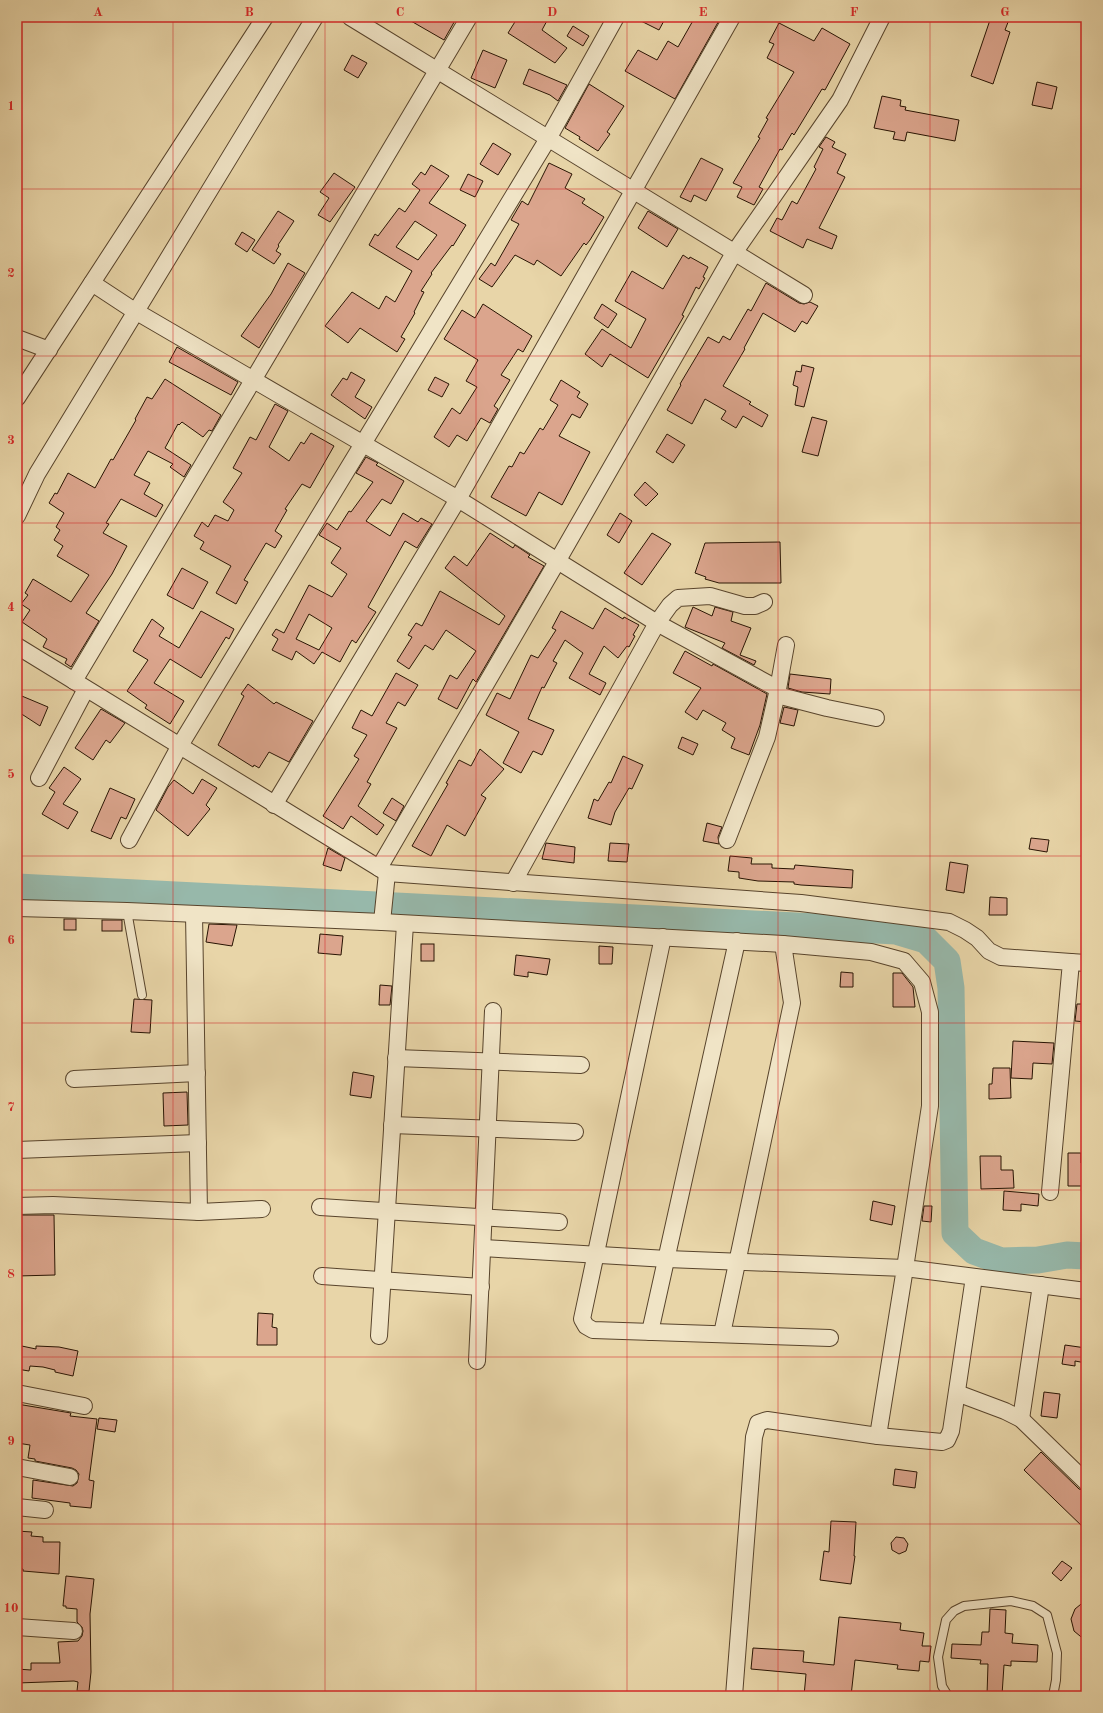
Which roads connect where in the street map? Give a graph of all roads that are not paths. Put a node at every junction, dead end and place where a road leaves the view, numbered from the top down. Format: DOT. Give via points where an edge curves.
graph roads {
  1 [pos="265,17"];
  2 [pos="315,17"];
  3 [pos="350,17"];
  4 [pos="469,17"];
  5 [pos="616,17"];
  6 [pos="732,17"];
  7 [pos="882,17"];
  8 [pos="438,70"];
  9 [pos="549,137"];
  10 [pos="633,191"];
  11 [pos="734,252"];
  12 [pos="92,283"];
  13 [pos="804,294"];
  14 [pos="134,309"];
  15 [pos="17,338"];
  16 [pos="49,350"];
  17 [pos="253,379"];
  18 [pos="17,398"];
  19 [pos="363,442"];
  20 [pos="458,499"];
  21 [pos="17,516"];
  22 [pos="558,560"];
  23 [pos="764,602"];
  24 [pos="657,623"];
  25 [pos="786,645"];
  26 [pos="17,646"];
  27 [pos="80,685"];
  28 [pos="778,692"];
  29 [pos="876,718"];
  30 [pos="179,747"];
  31 [pos="39,778"];
  32 [pos="274,805"];
  33 [pos="129,840"];
  34 [pos="727,840"];
  35 [pos="383,876"];
  36 [pos="513,883"];
  37 [pos="17,908"];
  38 [pos="127,911"];
  39 [pos="194,914"];
  40 [pos="382,918"];
  41 [pos="405,924"];
  42 [pos="663,937"];
  43 [pos="737,941"];
  44 [pos="784,944"];
  45 [pos="1078,963"];
  46 [pos="142,995"];
  47 [pos="493,1011"];
  48 [pos="396,1058"];
  49 [pos="491,1062"];
  50 [pos="581,1065"];
  51 [pos="197,1073"];
  52 [pos="74,1079"];
  53 [pos="392,1125"];
  54 [pos="488,1128"];
  55 [pos="575,1132"];
  56 [pos="198,1143"];
  57 [pos="17,1150"];
  58 [pos="1050,1192"];
  59 [pos="17,1206"];
  60 [pos="320,1207"];
  61 [pos="262,1209"];
  62 [pos="386,1210"];
  63 [pos="199,1212"];
  64 [pos="485,1217"];
  65 [pos="559,1222"];
  66 [pos="483,1248"];
  67 [pos="595,1254"];
  68 [pos="666,1259"];
  69 [pos="738,1261"];
  70 [pos="905,1268"];
  71 [pos="322,1276"];
  72 [pos="974,1277"];
  73 [pos="382,1279"];
  74 [pos="1041,1285"];
  75 [pos="481,1287"];
  76 [pos="1086,1291"];
  77 [pos="650,1332"];
  78 [pos="722,1334"];
  79 [pos="379,1336"];
  80 [pos="830,1338"];
  81 [pos="477,1361"];
  82 [pos="17,1393"];
  83 [pos="957,1393"];
  84 [pos="84,1406"];
  85 [pos="1021,1420"];
  86 [pos="878,1436"];
  87 [pos="17,1467"];
  88 [pos="70,1477"];
  89 [pos="1086,1482"];
  90 [pos="17,1507"];
  91 [pos="45,1510"];
  92 [pos="17,1627"];
  93 [pos="74,1631"];
  94 [pos="734,1696"];
  95 [pos="948,1696"];
  96 [pos="1053,1696"];
  1 -- 12 [label="street"];
  2 -- 14 [label="street"];
  3 -- 8 [label="street"];
  4 -- 8 [label="street"];
  5 -- 9 [label="street"];
  6 -- 10 [label="street"];
  7 -- 11 [label="street" via="840,100"];
  8 -- 9 [label="street"];
  8 -- 17 [label="street"];
  9 -- 10 [label="street"];
  9 -- 19 [label="street"];
  10 -- 11 [label="street"];
  10 -- 20 [label="street"];
  11 -- 13 [label="street"];
  11 -- 22 [label="street"];
  12 -- 14 [label="street"];
  12 -- 16 [label="street"];
  14 -- 17 [label="street"];
  14 -- 21 [label="street" via="37,474"];
  15 -- 16 [label="street"];
  16 -- 18 [label="street"];
  17 -- 19 [label="street"];
  17 -- 27 [label="street"];
  19 -- 20 [label="street"];
  19 -- 30 [label="street"];
  20 -- 22 [label="street"];
  20 -- 32 [label="street"];
  22 -- 24 [label="street"];
  22 -- 35 [label="street"];
  23 -- 24 [label="street" via="746,606 710,596 678,598"];
  24 -- 28 [label="street"];
  24 -- 36 [label="street"];
  25 -- 28 [label="street"];
  26 -- 27 [label="street"];
  27 -- 30 [label="street"];
  27 -- 31 [label="street"];
  28 -- 29 [label="street" via="827,708"];
  28 -- 34 [label="street" via="767,736"];
  30 -- 32 [label="street"];
  30 -- 33 [label="street"];
  32 -- 35 [label="street"];
  35 -- 36 [label="street"];
  35 -- 40 [label="street"];
  36 -- 45 [label="street" via="801,903 949,922 977,938 989,951 1001,957"];
  37 -- 38 [label="street"];
  38 -- 39 [label="street"];
  38 -- 46 [label="lane"];
  39 -- 40 [label="street"];
  39 -- 51 [label="street"];
  40 -- 41 [label="street"];
  41 -- 42 [label="street"];
  41 -- 48 [label="street"];
  42 -- 43 [label="street"];
  42 -- 67 [label="street"];
  43 -- 44 [label="street"];
  43 -- 68 [label="street"];
  44 -- 69 [label="street" via="792,1002"];
  44 -- 70 [label="street" via="878,954 904,961 922,982 930,1012 930,1106"];
  45 -- 58 [label="street"];
  47 -- 49 [label="street"];
  48 -- 49 [label="street"];
  48 -- 53 [label="street"];
  49 -- 50 [label="street"];
  49 -- 54 [label="street"];
  51 -- 52 [label="street"];
  51 -- 56 [label="street"];
  53 -- 54 [label="street"];
  53 -- 62 [label="street"];
  54 -- 55 [label="street"];
  54 -- 64 [label="street"];
  56 -- 57 [label="street"];
  56 -- 63 [label="street"];
  59 -- 63 [label="street" via="53,1205"];
  60 -- 62 [label="street"];
  61 -- 63 [label="street"];
  62 -- 64 [label="street"];
  62 -- 73 [label="street"];
  64 -- 65 [label="street"];
  64 -- 66 [label="street"];
  66 -- 67 [label="street"];
  66 -- 75 [label="street"];
  67 -- 68 [label="street"];
  67 -- 77 [label="street" via="582,1319 586,1326 593,1330"];
  68 -- 69 [label="street"];
  68 -- 77 [label="street"];
  69 -- 70 [label="street"];
  69 -- 78 [label="street"];
  70 -- 72 [label="street"];
  70 -- 86 [label="street"];
  71 -- 73 [label="street"];
  72 -- 74 [label="street"];
  72 -- 83 [label="street"];
  73 -- 75 [label="street"];
  73 -- 79 [label="street"];
  74 -- 76 [label="street"];
  74 -- 85 [label="street"];
  75 -- 81 [label="street"];
  77 -- 78 [label="street"];
  78 -- 80 [label="street"];
  82 -- 84 [label="street"];
  83 -- 85 [label="street" via="1005,1410"];
  83 -- 86 [label="street" via="951,1431 946,1440 942,1442"];
  85 -- 89 [label="street"];
  86 -- 94 [label="street" via="767,1420 758,1424 754,1437"];
  87 -- 88 [label="street"];
  90 -- 91 [label="street"];
  92 -- 93 [label="street"];
  95 -- 96 [label="lane" via="942,1686 938,1657 946,1620 954,1611 964,1606 1011,1601 1033,1606 1047,1615 1058,1653"];
}
